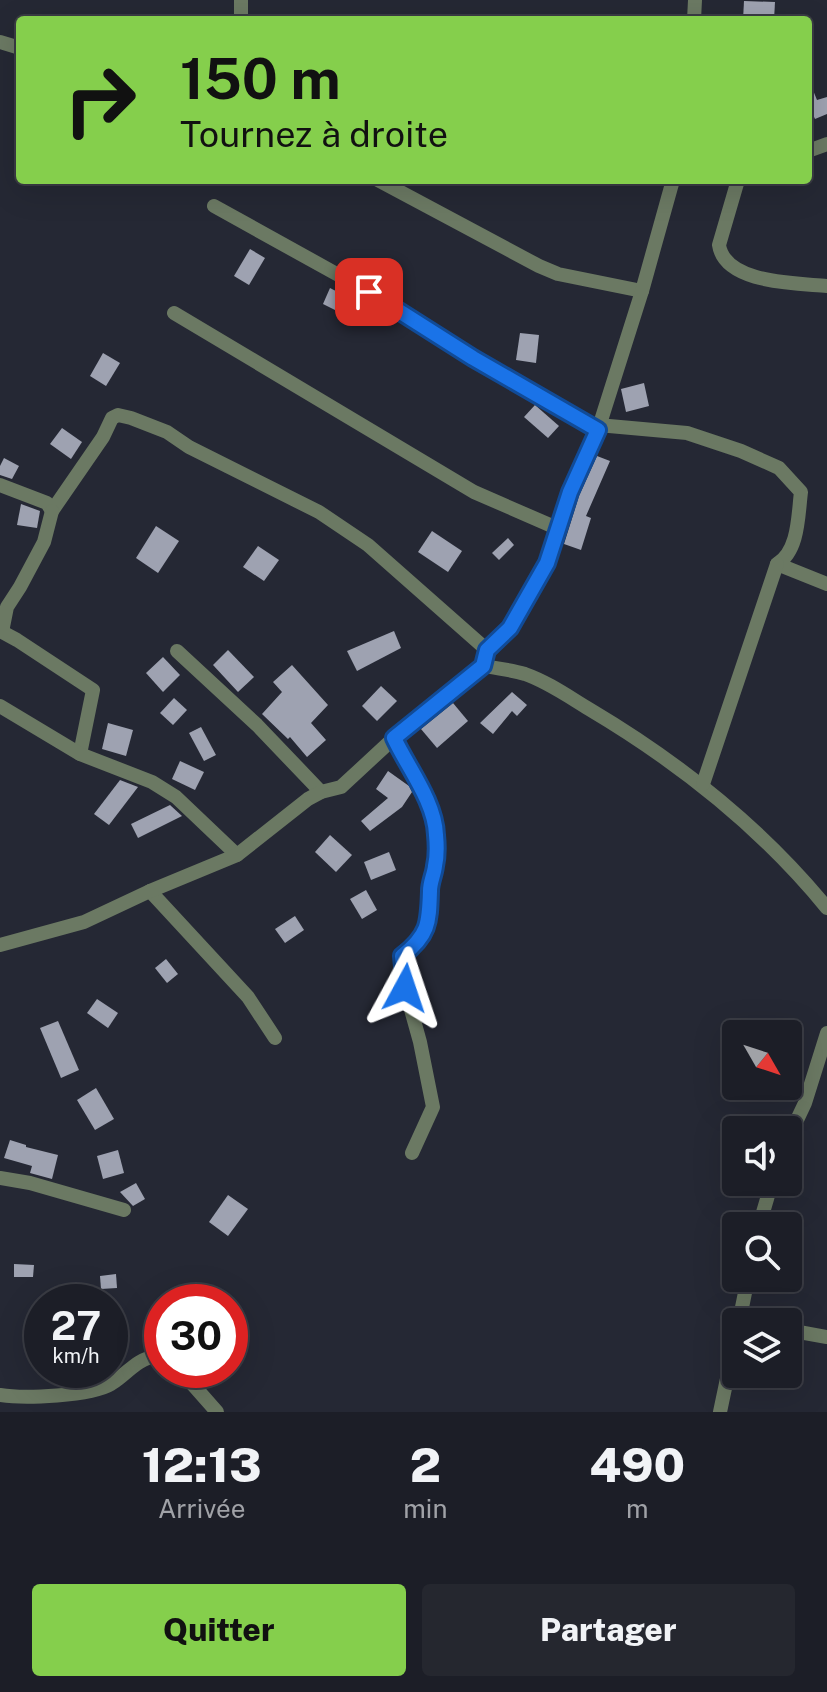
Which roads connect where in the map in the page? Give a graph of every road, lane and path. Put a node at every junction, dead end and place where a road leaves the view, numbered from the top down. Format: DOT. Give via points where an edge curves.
graph roads {
  1 [pos="385,184"];
  2 [pos="672,184"];
  3 [pos="737,184"];
  4 [pos="214,206"];
  5 [pos="827,286"];
  6 [pos="642,291"];
  7 [pos="174,313"];
  8 [pos="598,427"];
  9 [pos="0,485"];
  10 [pos="52,511"];
  11 [pos="559,529"];
  12 [pos="777,564"];
  13 [pos="827,584"];
  14 [pos="487,650"];
  15 [pos="177,651"];
  16 [pos="483,666"];
  17 [pos="0,706"];
  18 [pos="394,738"];
  19 [pos="80,754"];
  20 [pos="703,784"];
  21 [pos="321,792"];
  22 [pos="237,855"];
  23 [pos="150,891"];
  24 [pos="827,908"];
  25 [pos="0,945"];
  26 [pos="827,1033"];
  27 [pos="275,1038"];
  28 [pos="799,1116"];
  29 [pos="412,1153"];
  30 [pos="0,1178"];
  31 [pos="124,1210"];
  32 [pos="802,1333"];
  33 [pos="827,1337"];
  34 [pos="144,1358"];
  35 [pos="196,1388"];
  36 [pos="725,1388"];
  37 [pos="0,1395"];
  38 [pos="217,1412"];
  39 [pos="720,1412"];
  1 -- 6 [label="street" via="558,274"];
  2 -- 6 [label="street"];
  3 -- 5 [label="street" via="721,254 745,273 768,280"];
  4 -- 8 [label="street"];
  6 -- 8 [label="street"];
  7 -- 11 [label="street" via="474,492"];
  8 -- 11 [label="street"];
  8 -- 12 [label="street" via="687,433 779,468 801,492 796,534 786,559"];
  9 -- 10 [label="street" via="47,503"];
  10 -- 14 [label="street" via="112,418 131,418 319,512 368,545"];
  10 -- 19 [label="street" via="44,542 7,607 2,632 93,690"];
  11 -- 14 [label="street" via="547,563 510,628"];
  12 -- 13 [label="street"];
  12 -- 20 [label="street"];
  14 -- 16 [label="street"];
  15 -- 21 [label="street"];
  16 -- 18 [label="street"];
  16 -- 20 [label="street" via="544,682"];
  17 -- 19 [label="street"];
  18 -- 21 [label="street" via="341,787"];
  18 -- 29 [label="street" via="426,797 436,832 430,920 417,944 402,956 433,1107"];
  19 -- 22 [label="street" via="176,797"];
  20 -- 24 [label="street"];
  21 -- 22 [label="street"];
  22 -- 23 [label="street"];
  23 -- 25 [label="street" via="84,922"];
  23 -- 27 [label="street" via="248,997"];
  26 -- 28 [label="street"];
  30 -- 31 [label="street"];
  32 -- 33 [label="street"];
  34 -- 37 [label="street" via="110,1385 38,1398"];
  35 -- 38 [label="street"];
  36 -- 39 [label="street"];
}
